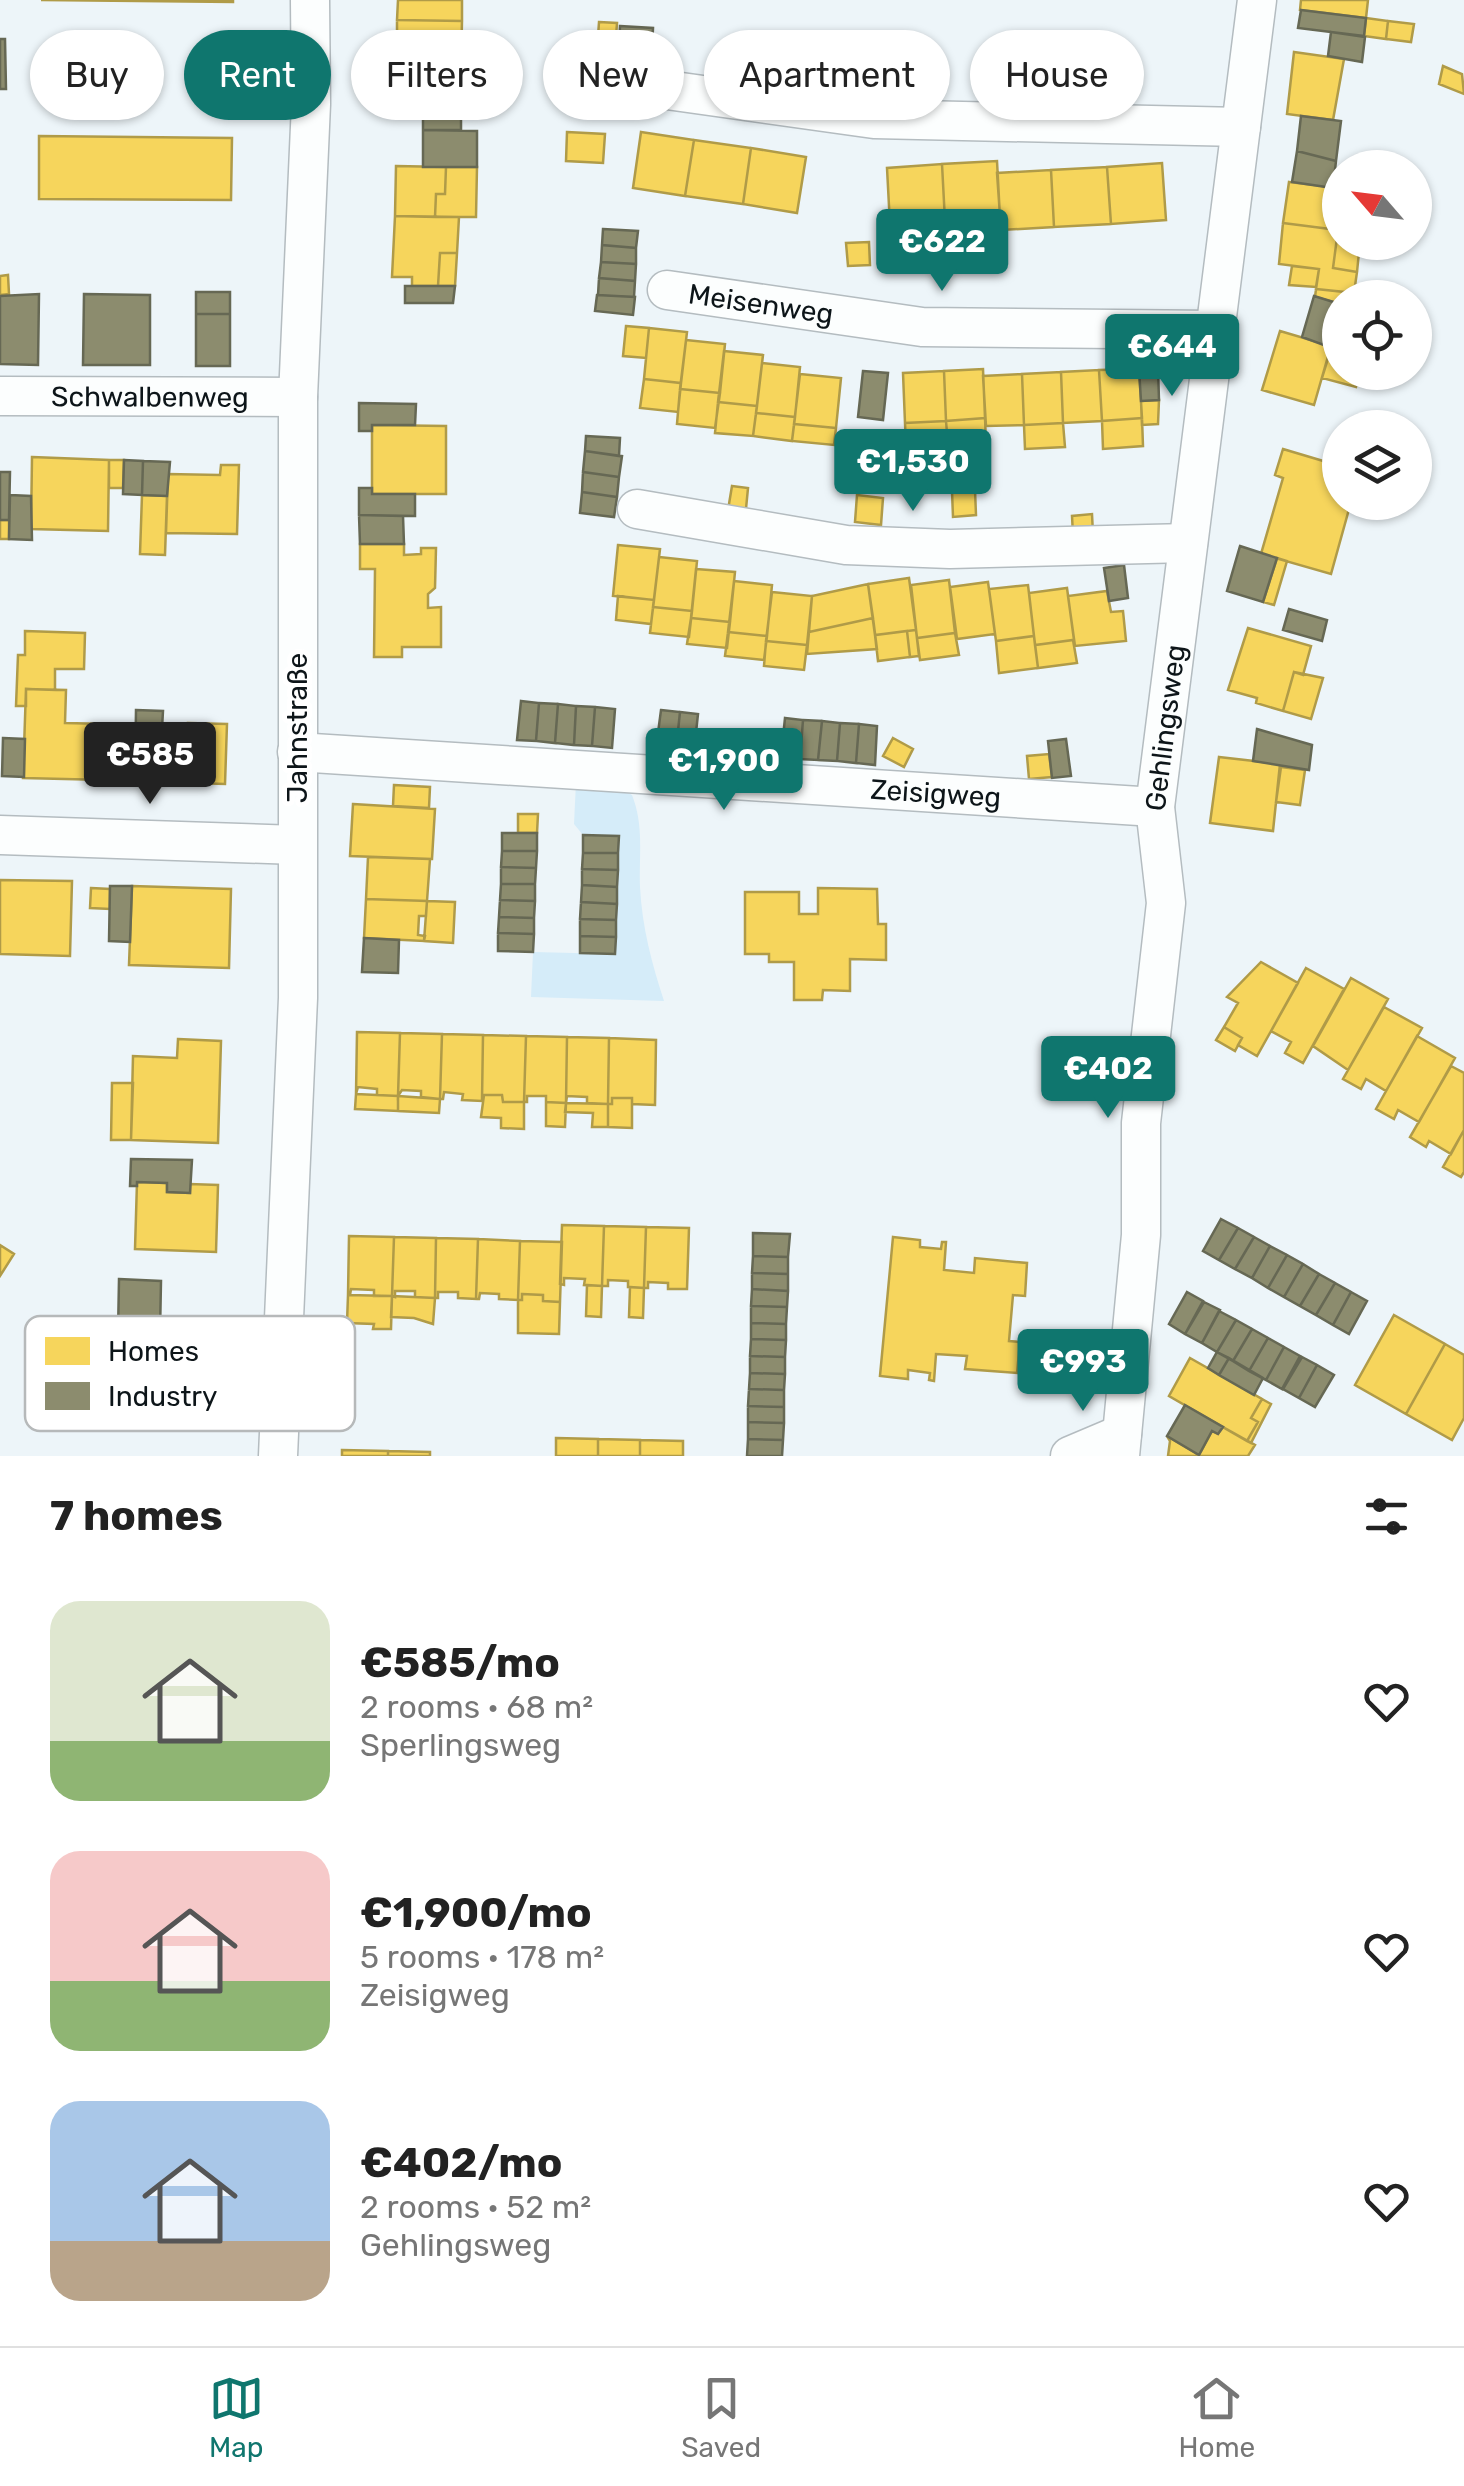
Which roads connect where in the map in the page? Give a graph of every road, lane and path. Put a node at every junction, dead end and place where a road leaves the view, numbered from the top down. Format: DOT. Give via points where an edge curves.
graph roads {
  1 [pos="310,0"];
  2 [pos="1257,0"];
  3 [pos="684,92"];
  4 [pos="1241,127"];
  5 [pos="667,290"];
  6 [pos="1214,330"];
  7 [pos="0,396"];
  8 [pos="298,397"];
  9 [pos="637,509"];
  10 [pos="1188,543"];
  11 [pos="297,752"];
  12 [pos="1155,807"];
  13 [pos="0,836"];
  14 [pos="297,846"];
  15 [pos="284,1316"];
  16 [pos="279,1431"];
  17 [pos="1121,1445"];
  18 [pos="278,1456"];
  19 [pos="1070,1456"];
  1 -- 8 [label="street, Jahnstraße" via="312,104"];
  2 -- 4 [label="street, Gehlingsweg"];
  3 -- 4 [label="street" via="874,120"];
  4 -- 6 [label="street, Gehlingsweg"];
  5 -- 6 [label="street, Meisenweg" via="922,328"];
  6 -- 10 [label="street, Gehlingsweg"];
  7 -- 8 [label="street, Schwalbenweg"];
  8 -- 11 [label="street, Jahnstraße"];
  9 -- 10 [label="street" via="846,546"];
  10 -- 12 [label="street, Gehlingsweg"];
  11 -- 12 [label="street, Zeisigweg"];
  11 -- 14 [label="street, Jahnstraße"];
  12 -- 17 [label="street, Gehlingsweg" via="1166,902 1142,1123 1141,1236"];
  13 -- 14 [label="street"];
  14 -- 15 [label="street, Jahnstraße" via="298,998"];
  16 -- 18 [label="street, Jahnstraße"];
  17 -- 19 [label="street"];
}
